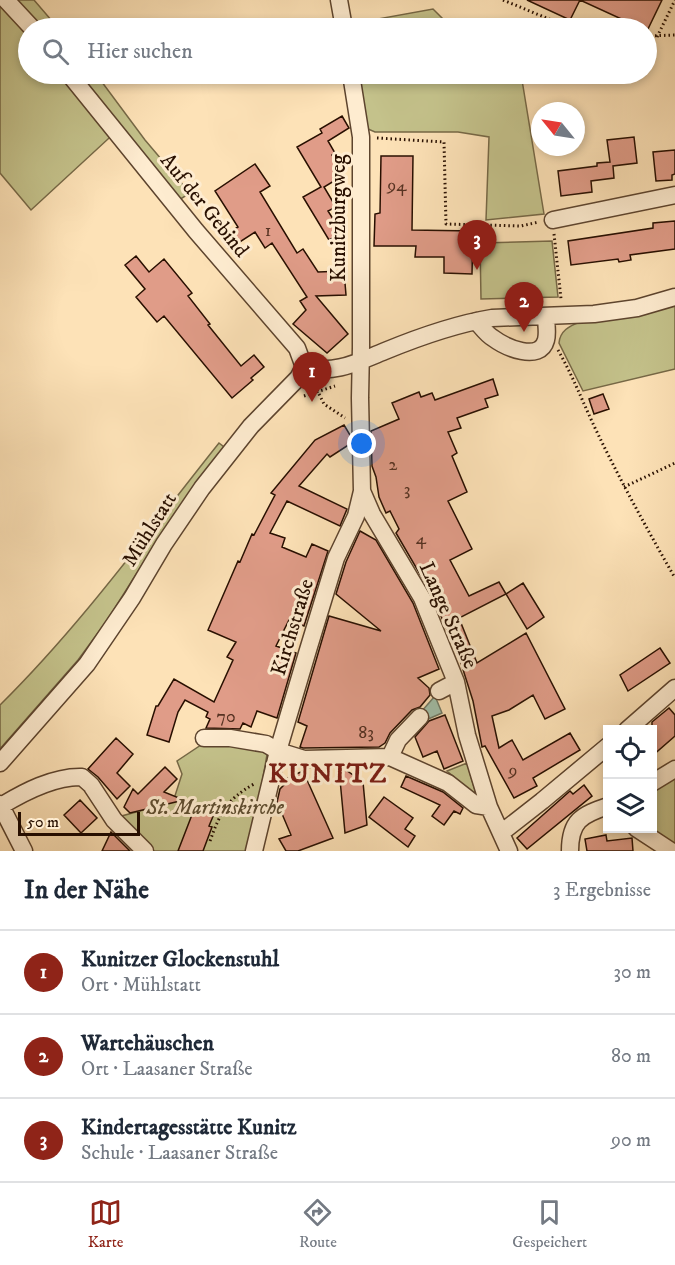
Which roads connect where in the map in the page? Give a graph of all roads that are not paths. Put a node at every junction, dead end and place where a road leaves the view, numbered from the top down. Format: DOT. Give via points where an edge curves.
graph roads {
  1 [pos="6,0"];
  2 [pos="339,0"];
  3 [pos="23,18"];
  4 [pos="342,18"];
  5 [pos="77,84"];
  6 [pos="352,84"];
  7 [pos="675,195"];
  8 [pos="553,220"];
  9 [pos="675,297"];
  10 [pos="546,316"];
  11 [pos="476,321"];
  12 [pos="360,362"];
  13 [pos="304,367"];
  14 [pos="362,491"];
  15 [pos="456,682"];
  16 [pos="675,688"];
  17 [pos="439,691"];
  18 [pos="420,717"];
  19 [pos="632,725"];
  20 [pos="204,738"];
  21 [pos="603,750"];
  22 [pos="278,751"];
  23 [pos="390,757"];
  24 [pos="0,763"];
  25 [pos="675,769"];
  26 [pos="657,780"];
  27 [pos="0,805"];
  28 [pos="489,807"];
  29 [pos="603,808"];
  30 [pos="6,833"];
  31 [pos="501,833"];
  32 [pos="644,833"];
  33 [pos="24,851"];
  34 [pos="145,851"];
  35 [pos="254,851"];
  36 [pos="509,851"];
  37 [pos="570,851"];
  38 [pos="671,851"];
  1 -- 3 [label="street"];
  2 -- 4 [label="street"];
  5 -- 13 [label="street, Auf der Gebind" via="297,348"];
  6 -- 12 [label="street, Kunitzburgweg" via="360,137"];
  7 -- 8 [label="street"];
  9 -- 10 [label="street" via="638,308"];
  10 -- 11 [label="street"];
  10 -- 11 [label="street" via="547,338 536,352 525,352 492,338"];
  11 -- 12 [label="street"];
  12 -- 13 [label="street" via="336,369"];
  12 -- 14 [label="street, Lange Straße"];
  13 -- 24 [label="street, Mühlstatt" via="202,488 87,663"];
  14 -- 15 [label="street, Lange Straße" via="422,598"];
  14 -- 22 [label="street, Kirchstraße" via="356,516 336,558"];
  15 -- 17 [label="street"];
  15 -- 28 [label="street, Lange Straße"];
  16 -- 19 [label="street"];
  18 -- 23 [label="street" via="398,740"];
  20 -- 22 [label="street" via="266,744"];
  21 -- 31 [label="street"];
  22 -- 23 [label="street" via="304,759"];
  22 -- 35 [label="street, Kirchstraße"];
  23 -- 28 [label="street" via="448,783 476,805"];
  25 -- 26 [label="street"];
  27 -- 30 [label="street"];
  27 -- 34 [label="street" via="47,784 82,777 114,820"];
  28 -- 31 [label="street, Lange Straße"];
  29 -- 37 [label="street" via="579,819 572,831"];
  30 -- 33 [label="street"];
  31 -- 36 [label="street, Lange Straße"];
  32 -- 38 [label="street"];
}
